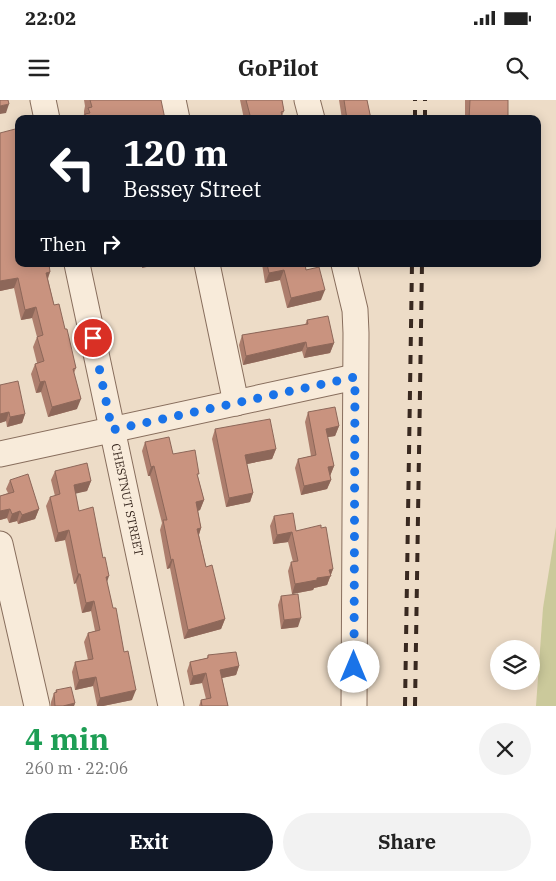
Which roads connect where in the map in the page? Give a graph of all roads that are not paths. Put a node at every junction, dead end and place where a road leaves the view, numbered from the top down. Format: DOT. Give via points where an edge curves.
graph roads {
  1 [pos="43,100"];
  2 [pos="173,100"];
  3 [pos="308,100"];
  4 [pos="45,115"];
  5 [pos="176,115"];
  6 [pos="311,115"];
  7 [pos="78,267"];
  8 [pos="208,267"];
  9 [pos="345,267"];
  10 [pos="355,377"];
  11 [pos="236,403"];
  12 [pos="112,430"];
  13 [pos="0,454"];
  14 [pos="0,544"];
  15 [pos="37,706"];
  16 [pos="171,706"];
  17 [pos="354,706"];
  1 -- 4 [label="street"];
  2 -- 5 [label="street"];
  3 -- 6 [label="street"];
  7 -- 12 [label="street, CHESTNUT STREET"];
  8 -- 11 [label="street"];
  9 -- 10 [label="street" via="355,310"];
  10 -- 11 [label="street"];
  10 -- 17 [label="street"];
  11 -- 12 [label="street"];
  12 -- 13 [label="street"];
  12 -- 16 [label="street, CHESTNUT STREET"];
  14 -- 15 [label="street"];
}
